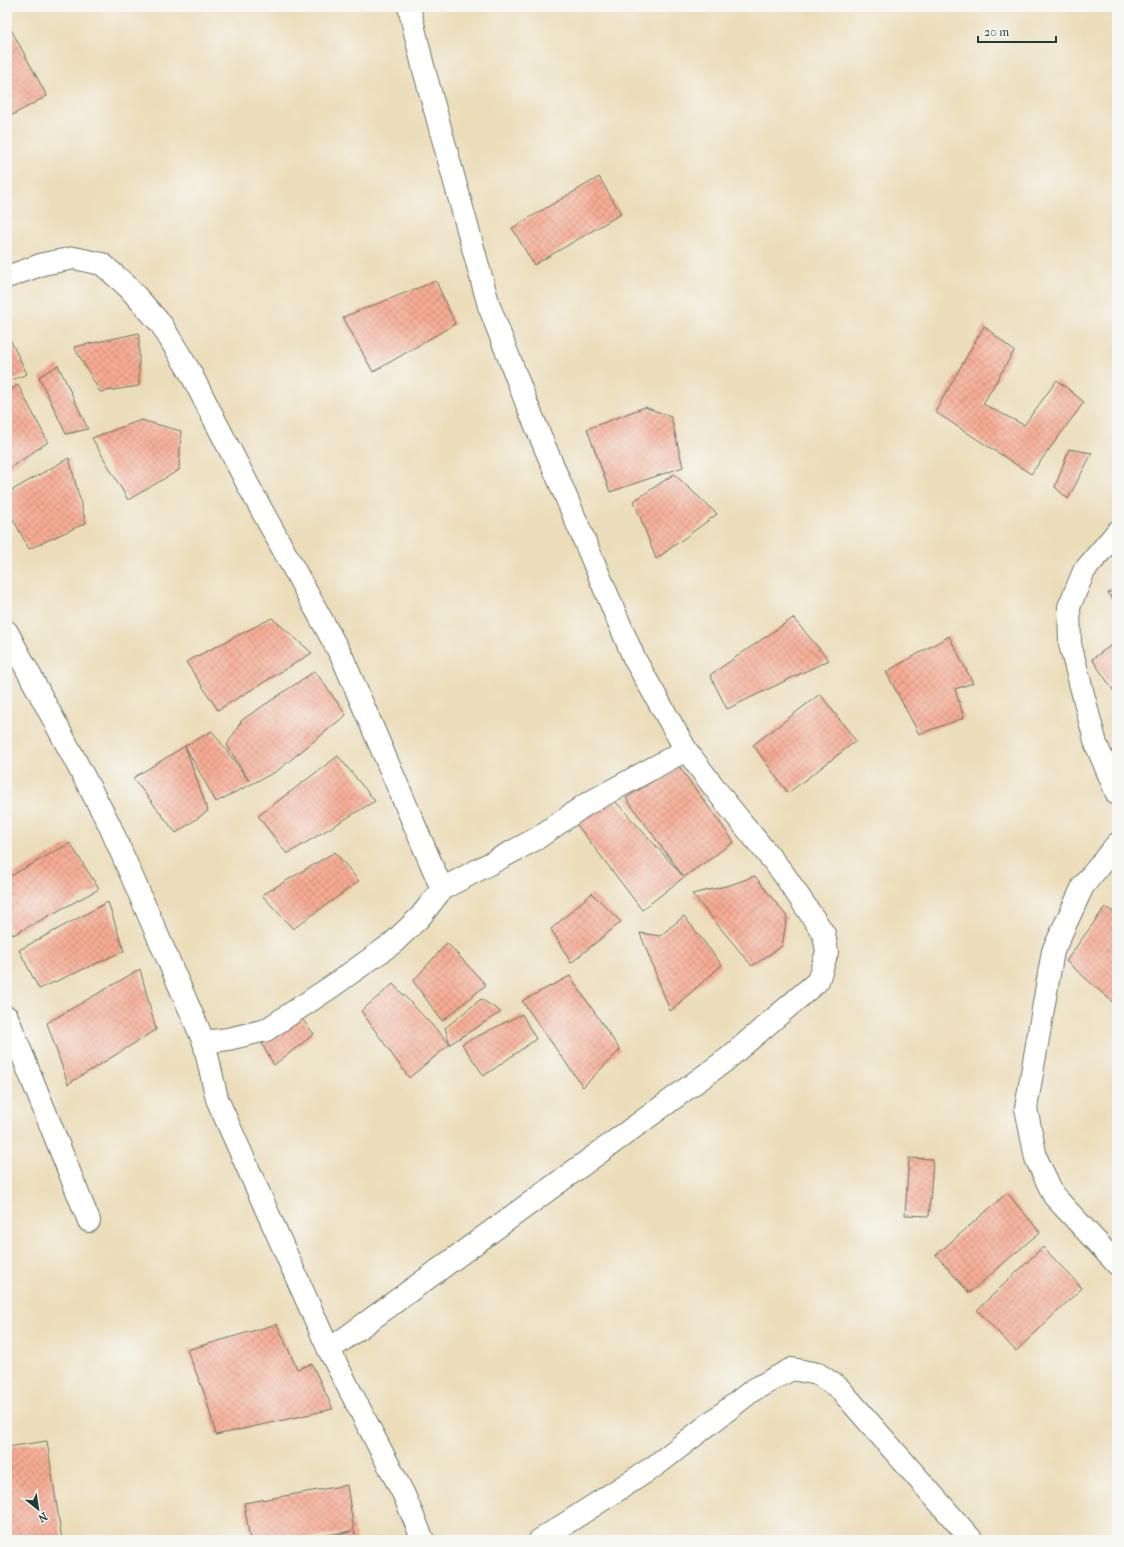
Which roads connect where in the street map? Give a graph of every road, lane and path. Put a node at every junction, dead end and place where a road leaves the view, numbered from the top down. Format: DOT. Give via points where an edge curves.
graph roads {
  1 [pos="409,7"];
  2 [pos="7,276"];
  3 [pos="1117,532"];
  4 [pos="7,632"];
  5 [pos="686,750"];
  6 [pos="1117,794"];
  7 [pos="1117,844"];
  8 [pos="442,889"];
  9 [pos="7,1017"];
  10 [pos="204,1042"];
  11 [pos="88,1221"];
  12 [pos="1117,1264"];
  13 [pos="329,1350"];
  14 [pos="423,1540"];
  15 [pos="540,1540"];
  16 [pos="972,1540"];
  1 -- 5 [label="street" via="489,306 528,407 634,658"];
  2 -- 8 [label="street" via="43,264 74,258 102,264 127,286 160,324 190,372 248,485 343,658"];
  3 -- 6 [label="street" via="1084,570 1069,607 1070,644 1096,744"];
  4 -- 10 [label="street" via="109,824"];
  5 -- 8 [label="street" via="585,805 536,839"];
  5 -- 13 [label="street" via="783,873 824,934 827,952 818,981 726,1060"];
  7 -- 12 [label="street" via="1083,886 1054,951 1026,1108 1036,1158 1054,1196"];
  8 -- 10 [label="street" via="393,943 266,1030"];
  9 -- 11 [label="street"];
  10 -- 13 [label="street" via="217,1099"];
  13 -- 14 [label="street" via="404,1494"];
  15 -- 16 [label="street" via="655,1466 753,1390 792,1369 818,1374 839,1388"];
}
